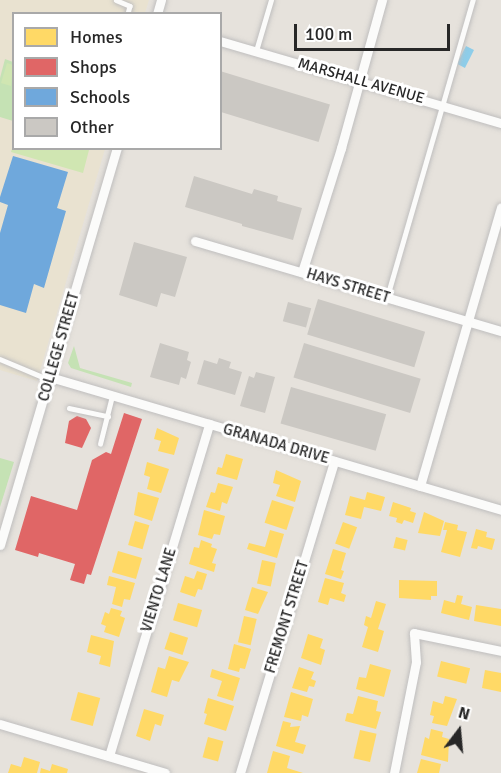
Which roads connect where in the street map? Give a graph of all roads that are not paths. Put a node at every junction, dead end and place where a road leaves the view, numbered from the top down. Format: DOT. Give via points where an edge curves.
graph roads {
  1 [pos="116,0"];
  2 [pos="271,0"];
  3 [pos="382,0"];
  4 [pos="473,0"];
  5 [pos="128,12"];
  6 [pos="222,42"];
  7 [pos="256,51"];
  8 [pos="358,80"];
  9 [pos="442,104"];
  10 [pos="501,123"];
  11 [pos="116,150"];
  12 [pos="501,208"];
  13 [pos="195,241"];
  14 [pos="302,272"];
  15 [pos="387,297"];
  16 [pos="467,322"];
  17 [pos="501,332"];
  18 [pos="0,359"];
  19 [pos="50,379"];
  20 [pos="112,396"];
  21 [pos="69,408"];
  22 [pos="108,416"];
  23 [pos="209,424"];
  24 [pos="100,444"];
  25 [pos="334,461"];
  26 [pos="420,486"];
  27 [pos="501,510"];
  28 [pos="0,545"];
  29 [pos="501,651"];
  30 [pos="0,724"];
  31 [pos="109,756"];
  32 [pos="165,773"];
  33 [pos="240,773"];
  34 [pos="394,773"];
  1 -- 5 [label="lane" via="130,6"];
  2 -- 7 [label="lane"];
  3 -- 8 [label="street"];
  4 -- 9 [label="lane"];
  6 -- 7 [label="street, MARSHALL AVENUE"];
  7 -- 8 [label="street, MARSHALL AVENUE"];
  8 -- 9 [label="street, MARSHALL AVENUE"];
  8 -- 14 [label="street"];
  9 -- 10 [label="street, MARSHALL AVENUE"];
  9 -- 15 [label="lane"];
  11 -- 19 [label="street, COLLEGE STREET"];
  12 -- 16 [label="street"];
  13 -- 14 [label="street, HAYS STREET"];
  14 -- 15 [label="street, HAYS STREET"];
  15 -- 16 [label="street, HAYS STREET"];
  16 -- 17 [label="street, HAYS STREET"];
  16 -- 26 [label="street"];
  18 -- 19 [label="lane"];
  19 -- 20 [label="street, GRANADA DRIVE"];
  19 -- 28 [label="street, COLLEGE STREET"];
  20 -- 22 [label="lane"];
  20 -- 23 [label="street, GRANADA DRIVE"];
  21 -- 22 [label="lane"];
  22 -- 24 [label="lane"];
  23 -- 25 [label="street, GRANADA DRIVE"];
  23 -- 31 [label="street, VIENTO LANE"];
  25 -- 26 [label="street, GRANADA DRIVE"];
  25 -- 33 [label="street, FREMONT STREET"];
  26 -- 27 [label="street, GRANADA DRIVE"];
  29 -- 34 [label="street" via="414,633 416,662"];
  30 -- 31 [label="street"];
  31 -- 32 [label="street"];
}
